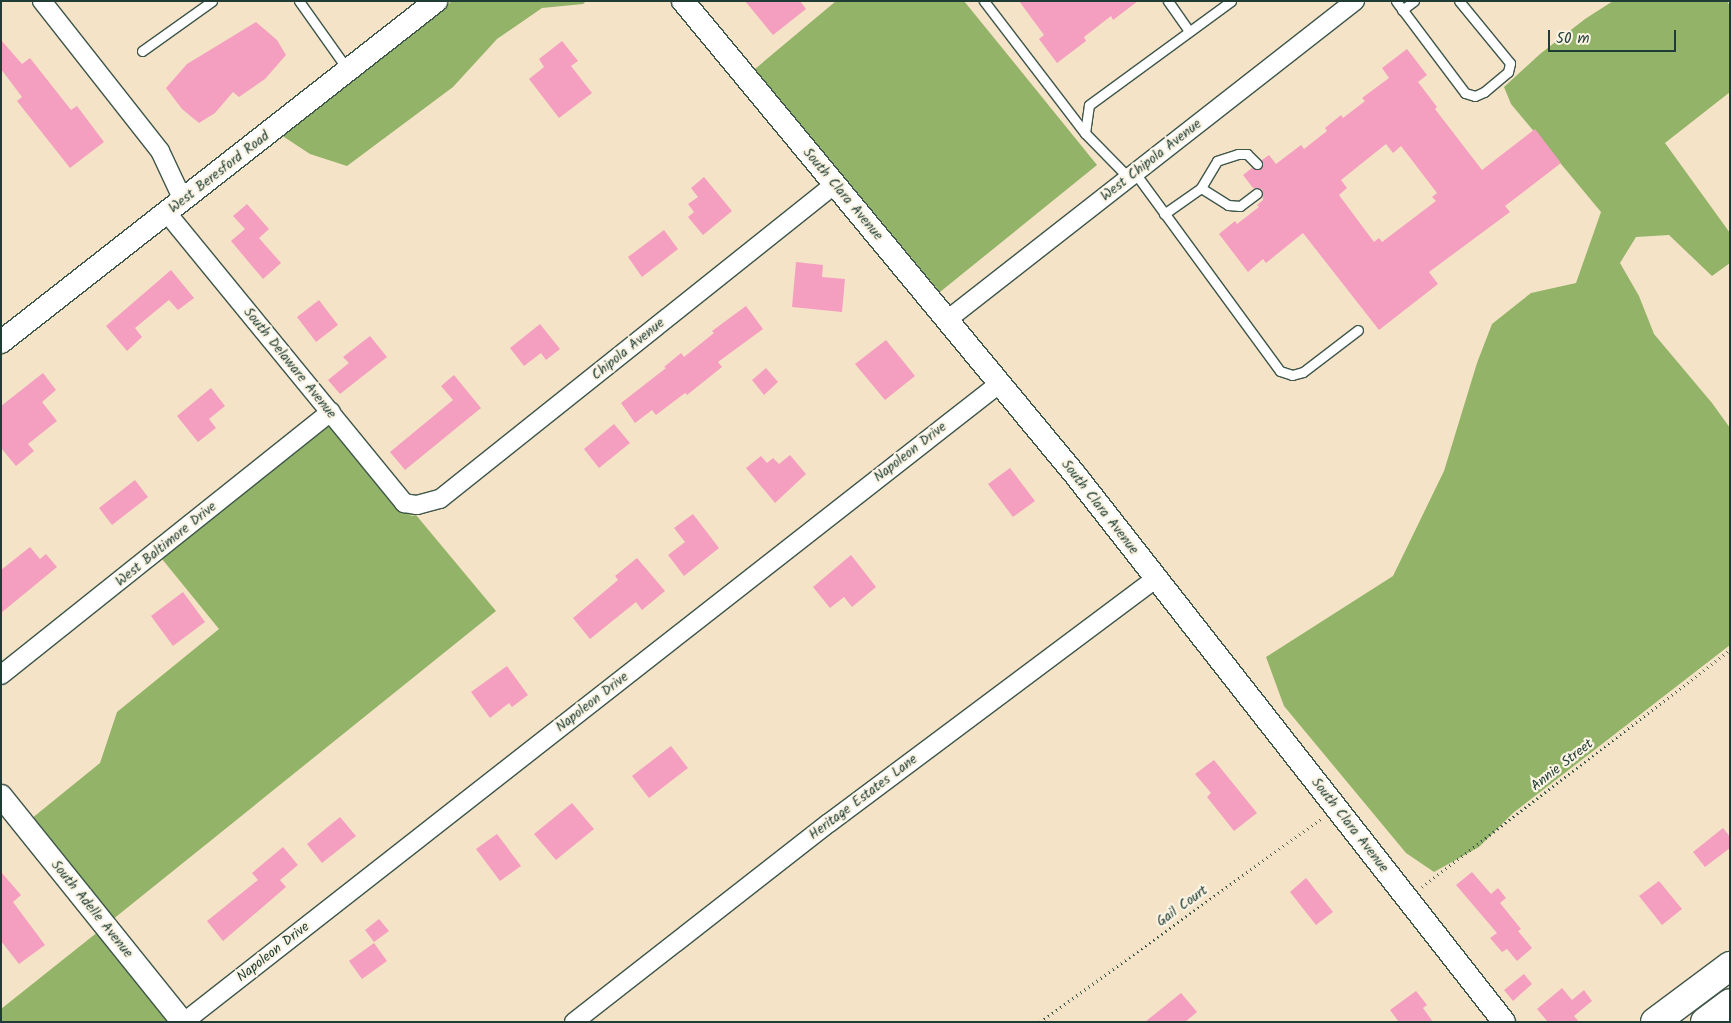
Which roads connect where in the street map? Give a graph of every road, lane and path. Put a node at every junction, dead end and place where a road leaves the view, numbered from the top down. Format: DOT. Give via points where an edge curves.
graph roads {
  1 [pos="42,1"];
  2 [pos="299,1"];
  3 [pos="436,1"];
  4 [pos="683,1"];
  5 [pos="984,1"];
  6 [pos="1168,1"];
  7 [pos="1231,1"];
  8 [pos="1355,1"];
  9 [pos="1396,1"];
  10 [pos="1414,1"];
  11 [pos="1460,1"];
  12 [pos="206,3"];
  13 [pos="1402,10"];
  14 [pos="1189,31"];
  15 [pos="142,51"];
  16 [pos="348,71"];
  17 [pos="1084,133"];
  18 [pos="1257,164"];
  19 [pos="1132,175"];
  20 [pos="835,184"];
  21 [pos="1201,188"];
  22 [pos="1257,194"];
  23 [pos="175,206"];
  24 [pos="1164,214"];
  25 [pos="947,320"];
  26 [pos="1358,330"];
  27 [pos="1,342"];
  28 [pos="1000,383"];
  29 [pos="330,412"];
  30 [pos="417,505"];
  31 [pos="1156,578"];
  32 [pos="1730,650"];
  33 [pos="1,676"];
  34 [pos="1,796"];
  35 [pos="1336,808"];
  36 [pos="1407,898"];
  37 [pos="1730,966"];
  38 [pos="1730,1003"];
  39 [pos="183,1022"];
  40 [pos="574,1022"];
  41 [pos="1040,1022"];
  42 [pos="1504,1022"];
  43 [pos="1655,1022"];
  44 [pos="1705,1022"];
  1 -- 23 [label="street, South Delaware Avenue" via="160,151"];
  2 -- 16 [label="lane"];
  3 -- 16 [label="street, West Beresford Road"];
  4 -- 20 [label="street, South Clara Avenue"];
  5 -- 17 [label="lane"];
  6 -- 14 [label="lane"];
  7 -- 14 [label="lane"];
  8 -- 19 [label="street, West Chipola Avenue"];
  9 -- 13 [label="lane"];
  10 -- 13 [label="lane"];
  11 -- 13 [label="lane" via="1510,63 1508,72 1475,96 1466,93"];
  12 -- 15 [label="lane"];
  14 -- 17 [label="lane" via="1089,105"];
  16 -- 23 [label="street, West Beresford Road"];
  17 -- 19 [label="lane"];
  18 -- 21 [label="lane" via="1247,154 1217,162"];
  19 -- 24 [label="lane"];
  19 -- 25 [label="street, West Chipola Avenue"];
  20 -- 25 [label="street, South Clara Avenue"];
  20 -- 30 [label="street, Chipola Avenue" via="440,499"];
  21 -- 22 [label="lane" via="1228,204 1240,206"];
  21 -- 24 [label="lane"];
  23 -- 27 [label="street, West Beresford Road"];
  23 -- 29 [label="street, South Delaware Avenue"];
  24 -- 26 [label="lane" via="1280,371 1292,375 1304,372"];
  25 -- 28 [label="street, South Clara Avenue"];
  28 -- 31 [label="street, South Clara Avenue"];
  28 -- 39 [label="street, Napoleon Drive"];
  29 -- 30 [label="street, South Delaware Avenue" via="404,503"];
  29 -- 33 [label="street, West Baltimore Drive"];
  31 -- 35 [label="street, South Clara Avenue"];
  31 -- 40 [label="street, Heritage Estates Lane" via="829,823"];
  32 -- 36 [label="path, Annie Street"];
  34 -- 39 [label="street, South Adelle Avenue"];
  35 -- 36 [label="street, South Clara Avenue"];
  35 -- 41 [label="path, Gail Court"];
  36 -- 42 [label="street, South Clara Avenue"];
  37 -- 43 [label="highway"];
  38 -- 44 [label="highway"];
}
